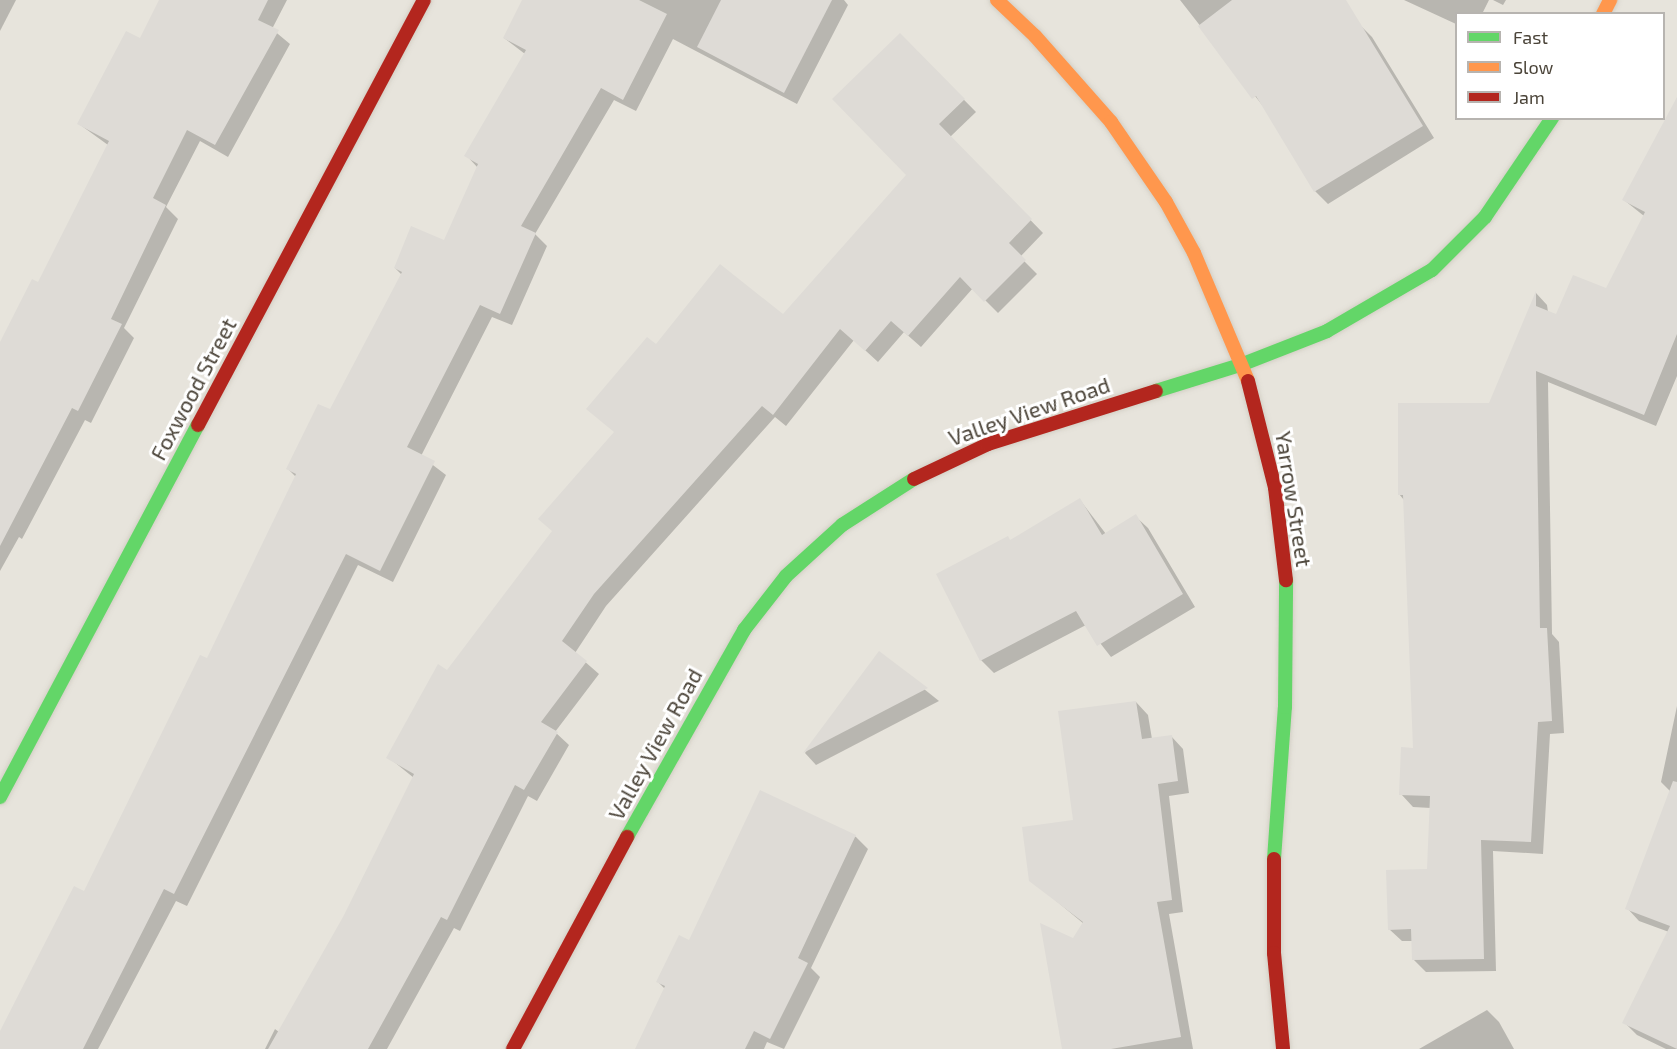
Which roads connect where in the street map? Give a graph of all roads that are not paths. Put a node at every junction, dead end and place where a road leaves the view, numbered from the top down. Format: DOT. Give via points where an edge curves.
graph roads {
  1 [pos="424,0"];
  2 [pos="998,0"];
  3 [pos="1551,120"];
  4 [pos="1242,364"];
  5 [pos="0,797"];
  6 [pos="513,1049"];
  7 [pos="1283,1049"];
  1 -- 5 [label="street, Foxwood Street"];
  2 -- 4 [label="street, Yarrow Street" via="1111,122 1160,193 1194,253"];
  3 -- 4 [label="street, Valley View Road" via="1485,217 1432,270 1327,331"];
  4 -- 6 [label="street, Valley View Road" via="988,444 935,466 842,525 786,576 744,630 686,727"];
  4 -- 7 [label="street, Yarrow Street" via="1275,488 1286,582 1286,697 1274,848 1274,953"];
}
